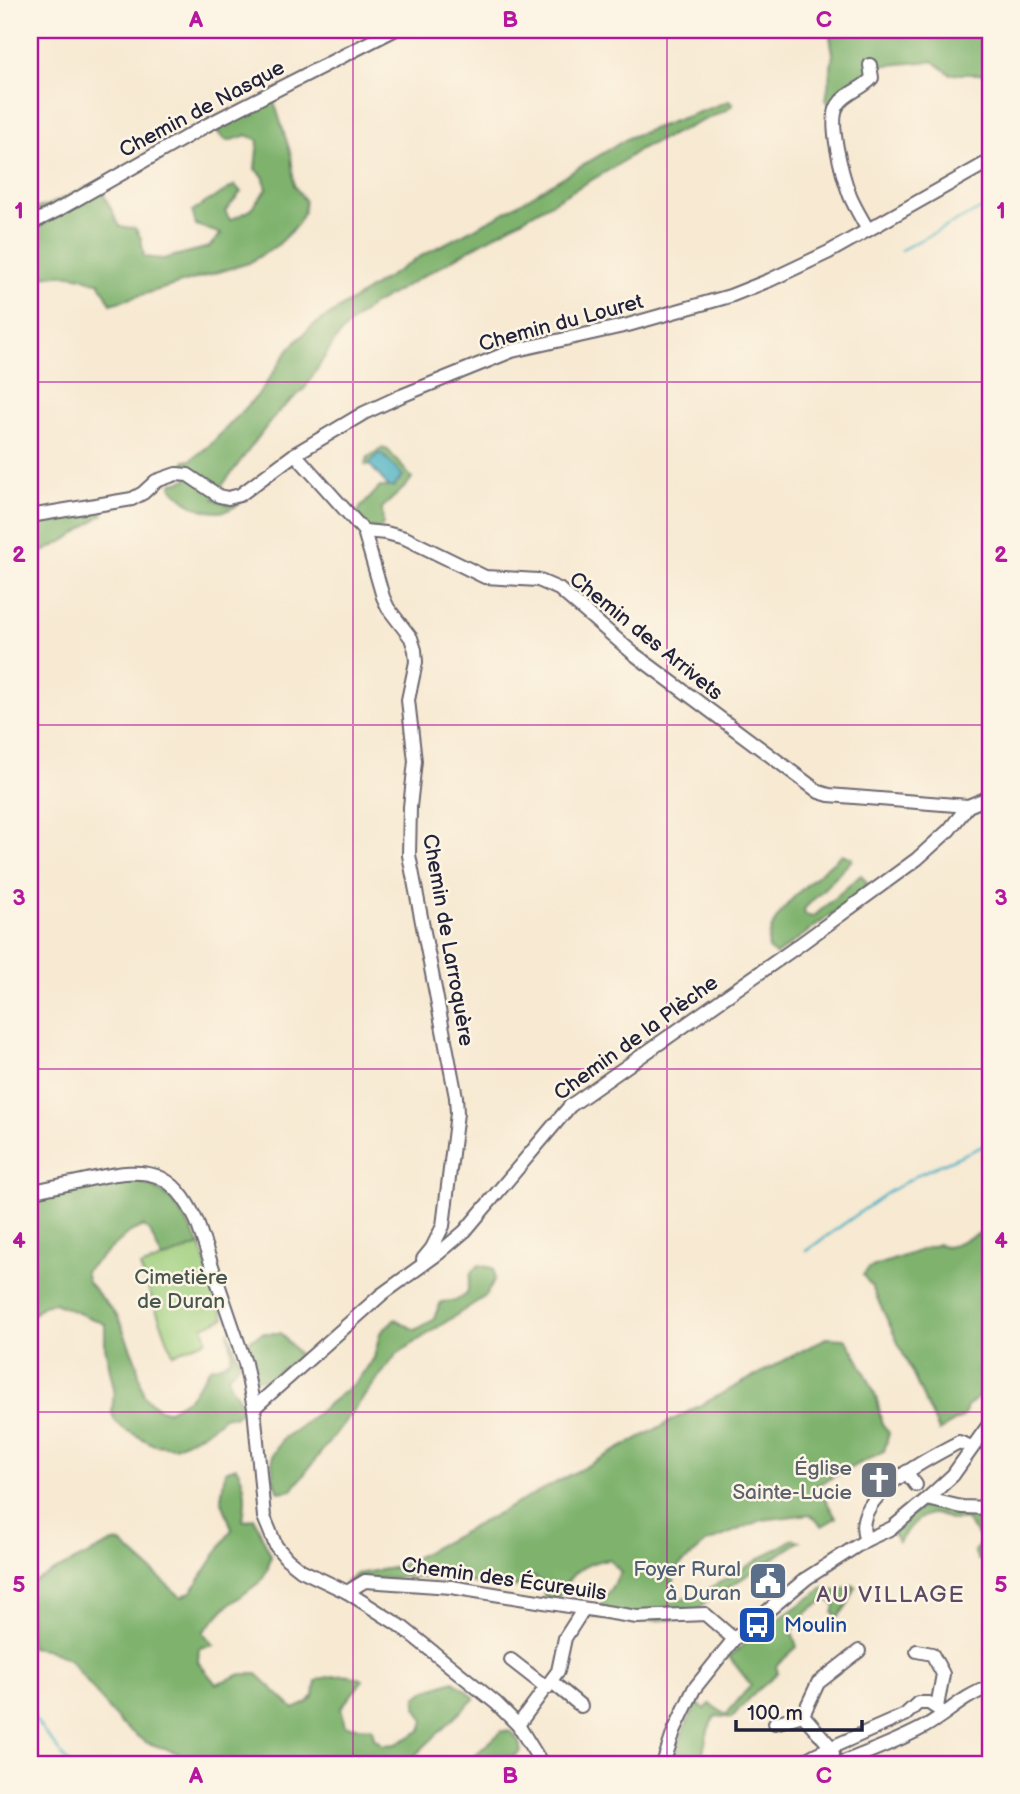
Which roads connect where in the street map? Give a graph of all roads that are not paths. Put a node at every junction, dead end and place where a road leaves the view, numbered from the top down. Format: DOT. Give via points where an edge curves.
graph roads {
  1 [pos="394,30"];
  2 [pos="870,65"];
  3 [pos="990,161"];
  4 [pos="30,224"];
  5 [pos="868,230"];
  6 [pos="295,454"];
  7 [pos="30,516"];
  8 [pos="365,531"];
  9 [pos="990,797"];
  10 [pos="968,806"];
  11 [pos="30,1192"];
  12 [pos="412,1273"];
  13 [pos="254,1408"];
  14 [pos="990,1423"];
  15 [pos="972,1447"];
  16 [pos="906,1472"];
  17 [pos="916,1485"];
  18 [pos="927,1499"];
  19 [pos="990,1507"];
  20 [pos="866,1540"];
  21 [pos="347,1592"];
  22 [pos="583,1610"];
  23 [pos="734,1639"];
  24 [pos="859,1651"];
  25 [pos="917,1651"];
  26 [pos="511,1660"];
  27 [pos="550,1685"];
  28 [pos="990,1687"];
  29 [pos="581,1706"];
  30 [pos="940,1710"];
  31 [pos="803,1715"];
  32 [pos="775,1723"];
  33 [pos="518,1725"];
  34 [pos="831,1747"];
  35 [pos="542,1764"];
  36 [pos="663,1764"];
  37 [pos="799,1764"];
  38 [pos="837,1764"];
  1 -- 4 [label="street, Chemin de Nasque" via="207,125"];
  2 -- 5 [label="street" via="872,78 839,102 834,117 845,179"];
  3 -- 5 [label="street, Chemin du Louret"];
  5 -- 6 [label="street, Chemin du Louret" via="730,296 582,337 512,351 453,374 364,413"];
  6 -- 7 [label="street, Chemin du Louret" via="240,495 228,498 188,475 176,474 156,481 132,499"];
  6 -- 8 [label="street"];
  8 -- 10 [label="street, Chemin des Arrivets" via="405,538 485,577 538,580 559,589 634,654 819,792"];
  8 -- 12 [label="street, Chemin de Larroquère" via="383,597 415,650 408,701 415,761 409,855 456,1097 443,1226"];
  9 -- 10 [label="street, Chemin des Arrivets"];
  10 -- 12 [label="street, Chemin de la Plèche" via="917,859 570,1106 481,1214"];
  11 -- 13 [label="street" via="135,1171 160,1177 180,1192 197,1222 232,1322"];
  12 -- 13 [label="street, Chemin de la Plèche"];
  13 -- 21 [label="street" via="261,1500 269,1532 287,1559 301,1570"];
  14 -- 15 [label="street"];
  15 -- 16 [label="street" via="959,1442"];
  15 -- 18 [label="street" via="953,1475"];
  16 -- 17 [label="street"];
  16 -- 20 [label="street" via="871,1507 862,1526"];
  18 -- 19 [label="street" via="962,1507"];
  18 -- 20 [label="street" via="892,1528"];
  20 -- 23 [label="street" via="796,1585"];
  21 -- 22 [label="street, Chemin des Écureuils" via="359,1583 377,1581 451,1587"];
  21 -- 33 [label="street" via="402,1627"];
  22 -- 23 [label="street, Chemin des Écureuils" via="637,1617 705,1614"];
  22 -- 27 [label="street" via="565,1638 561,1663"];
  23 -- 36 [label="street" via="694,1689"];
  24 -- 31 [label="street" via="818,1684"];
  25 -- 30 [label="street" via="932,1654 942,1670"];
  26 -- 27 [label="street"];
  27 -- 29 [label="street"];
  27 -- 33 [label="street"];
  28 -- 30 [label="street"];
  30 -- 34 [label="street" via="918,1703 905,1715"];
  30 -- 38 [label="street" via="914,1732"];
  31 -- 32 [label="street"];
  31 -- 34 [label="street"];
  33 -- 35 [label="street"];
  34 -- 37 [label="street"];
  34 -- 38 [label="street"];
}
